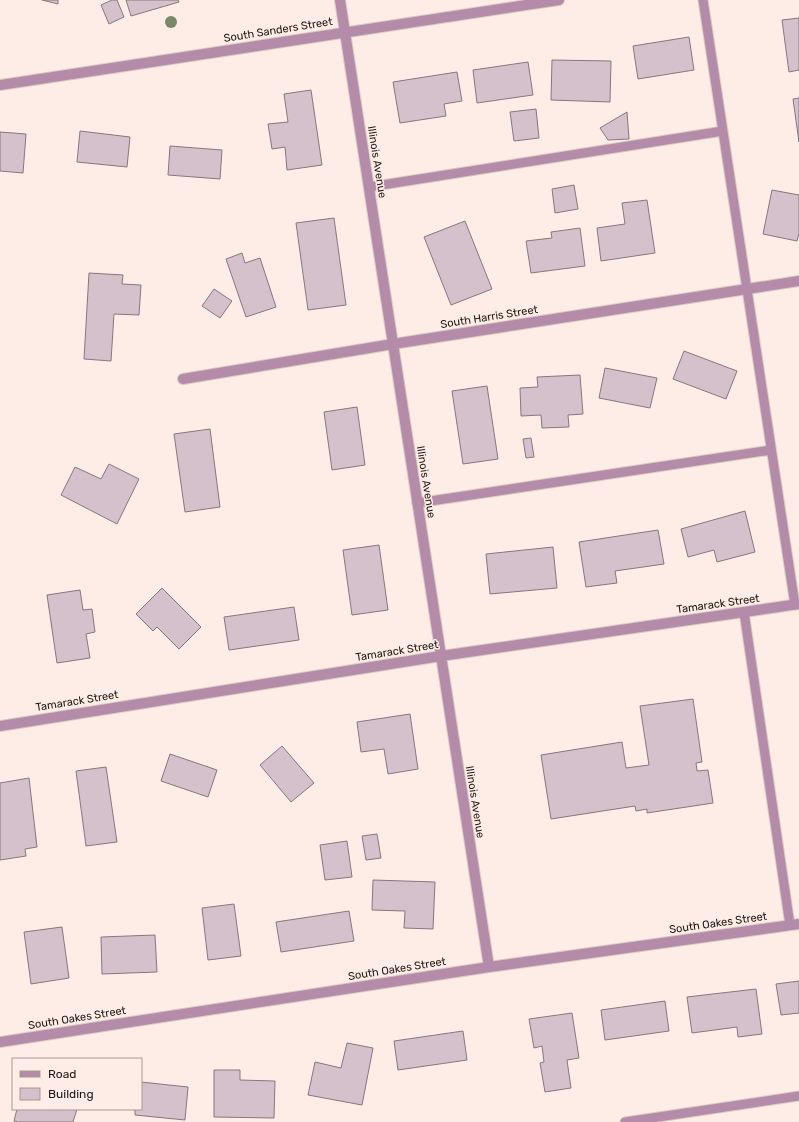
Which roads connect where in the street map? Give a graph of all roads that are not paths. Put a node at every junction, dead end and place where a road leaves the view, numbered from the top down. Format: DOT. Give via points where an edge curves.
graph roads {
  1 [pos="340,0"];
  2 [pos="559,0"];
  3 [pos="704,0"];
  4 [pos="542,1"];
  5 [pos="345,32"];
  6 [pos="0,85"];
  7 [pos="723,131"];
  8 [pos="369,187"];
  9 [pos="799,282"];
  10 [pos="747,289"];
  11 [pos="393,344"];
  12 [pos="183,379"];
  13 [pos="771,450"];
  14 [pos="417,503"];
  15 [pos="797,605"];
  16 [pos="744,612"];
  17 [pos="441,656"];
  18 [pos="0,726"];
  19 [pos="794,925"];
  20 [pos="489,967"];
  21 [pos="0,1042"];
  22 [pos="799,1096"];
  23 [pos="625,1122"];
  1 -- 5 [label="street, Illinois Avenue"];
  2 -- 4 [label="street, South Sanders Street"];
  3 -- 7 [label="lane"];
  4 -- 5 [label="street, South Sanders Street"];
  5 -- 6 [label="street, South Sanders Street"];
  5 -- 8 [label="street, Illinois Avenue"];
  7 -- 8 [label="lane"];
  7 -- 10 [label="lane"];
  8 -- 11 [label="street, Illinois Avenue"];
  9 -- 10 [label="street, South Harris Street"];
  10 -- 11 [label="street, South Harris Street"];
  10 -- 13 [label="lane"];
  11 -- 12 [label="street, South Harris Street"];
  11 -- 14 [label="street, Illinois Avenue"];
  13 -- 14 [label="lane"];
  13 -- 15 [label="lane"];
  14 -- 17 [label="street, Illinois Avenue"];
  15 -- 16 [label="street, Tamarack Street"];
  16 -- 17 [label="street, Tamarack Street"];
  16 -- 19 [label="lane"];
  17 -- 18 [label="street, Tamarack Street"];
  17 -- 20 [label="street, Illinois Avenue"];
  19 -- 20 [label="street, South Oakes Street"];
  20 -- 21 [label="street, South Oakes Street"];
  22 -- 23 [label="lane"];
}
